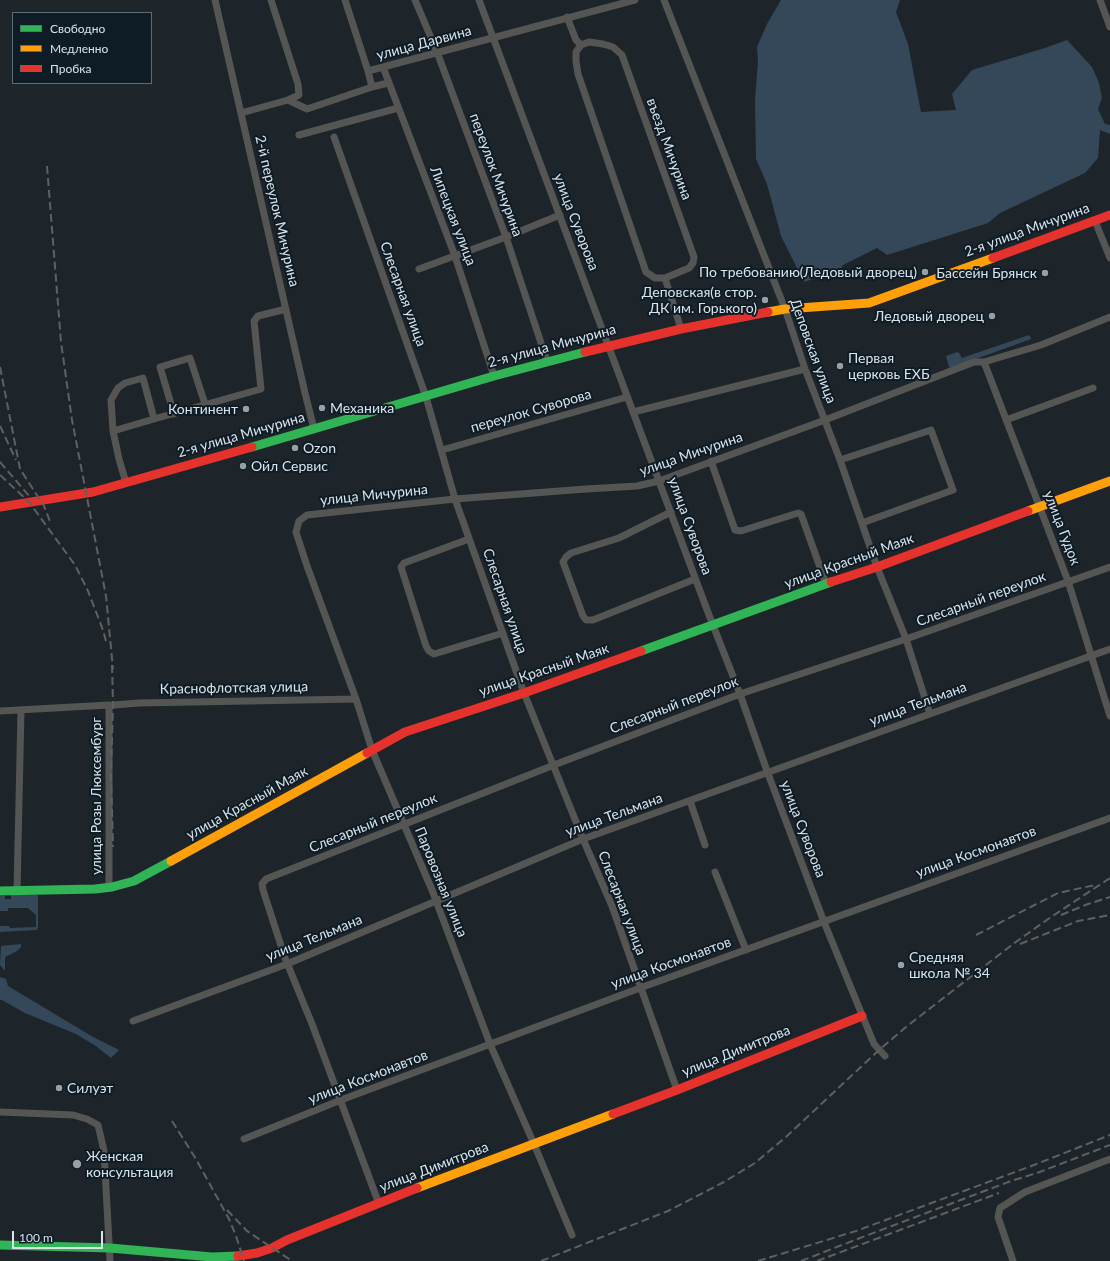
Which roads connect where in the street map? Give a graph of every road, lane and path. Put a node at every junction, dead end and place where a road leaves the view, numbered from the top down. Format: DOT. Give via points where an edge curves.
graph roads {
  1 [pos="214,0"];
  2 [pos="271,0"];
  3 [pos="345,0"];
  4 [pos="415,0"];
  5 [pos="479,0"];
  6 [pos="635,0"];
  7 [pos="664,0"];
  8 [pos="1100,0"];
  9 [pos="567,17"];
  10 [pos="1110,27"];
  11 [pos="493,38"];
  12 [pos="581,45"];
  13 [pos="437,52"];
  14 [pos="383,67"];
  15 [pos="368,71"];
  16 [pos="388,83"];
  17 [pos="372,87"];
  18 [pos="288,100"];
  19 [pos="398,108"];
  20 [pos="241,113"];
  21 [pos="299,135"];
  22 [pos="334,137"];
  23 [pos="1110,215"];
  24 [pos="560,216"];
  25 [pos="1094,221"];
  26 [pos="506,237"];
  27 [pos="455,256"];
  28 [pos="1110,258"];
  29 [pos="419,269"];
  30 [pos="665,278"];
  31 [pos="286,309"];
  32 [pos="785,309"];
  33 [pos="1110,317"];
  34 [pos="681,329"];
  35 [pos="608,346"];
  36 [pos="547,362"];
  37 [pos="984,362"];
  38 [pos="805,369"];
  39 [pos="494,376"];
  40 [pos="1093,388"];
  41 [pos="627,396"];
  42 [pos="426,397"];
  43 [pos="205,404"];
  44 [pos="633,412"];
  45 [pos="174,414"];
  46 [pos="154,419"];
  47 [pos="825,420"];
  48 [pos="1006,420"];
  49 [pos="314,429"];
  50 [pos="113,431"];
  51 [pos="442,450"];
  52 [pos="840,460"];
  53 [pos="711,461"];
  54 [pos="659,481"];
  55 [pos="1110,482"];
  56 [pos="126,483"];
  57 [pos="455,499"];
  58 [pos="0,507"];
  59 [pos="1040,507"];
  60 [pos="671,512"];
  61 [pos="307,515"];
  62 [pos="862,522"];
  63 [pos="469,539"];
  64 [pos="877,567"];
  65 [pos="1110,567"];
  66 [pos="695,579"];
  67 [pos="1068,581"];
  68 [pos="826,584"];
  69 [pos="713,625"];
  70 [pos="503,633"];
  71 [pos="906,640"];
  72 [pos="1110,649"];
  73 [pos="1090,656"];
  74 [pos="524,693"];
  75 [pos="740,694"];
  76 [pos="356,699"];
  77 [pos="111,705"];
  78 [pos="21,710"];
  79 [pos="0,711"];
  80 [pos="930,714"];
  81 [pos="1110,716"];
  82 [pos="372,750"];
  83 [pos="554,765"];
  84 [pos="768,772"];
  85 [pos="690,801"];
  86 [pos="1110,818"];
  87 [pos="404,825"];
  88 [pos="582,839"];
  89 [pos="705,845"];
  90 [pos="715,872"];
  91 [pos="109,888"];
  92 [pos="0,891"];
  93 [pos="17,891"];
  94 [pos="436,901"];
  95 [pos="824,922"];
  96 [pos="746,950"];
  97 [pos="287,964"];
  98 [pos="640,988"];
  99 [pos="862,1016"];
  100 [pos="132,1021"];
  101 [pos="490,1044"];
  102 [pos="885,1056"];
  103 [pos="677,1090"];
  104 [pos="340,1100"];
  105 [pos="0,1112"];
  106 [pos="244,1139"];
  107 [pos="534,1144"];
  108 [pos="1110,1159"];
  109 [pos="379,1204"];
  110 [pos="572,1235"];
  111 [pos="0,1245"];
  112 [pos="110,1248"];
  113 [pos="110,1261"];
  114 [pos="1014,1261"];
  1 -- 20 [label="street, 2-й переулок Мичурина"];
  2 -- 18 [label="street" via="298,84 299,95"];
  3 -- 15 [label="street"];
  4 -- 13 [label="street, переулок Мичурина"];
  5 -- 11 [label="street, улица Суворова"];
  6 -- 9 [label="street, улица Дарвина"];
  7 -- 32 [label="street, Деповская улица"];
  8 -- 10 [label="street"];
  9 -- 11 [label="street, улица Дарвина"];
  9 -- 12 [label="street" via="576,40"];
  11 -- 13 [label="street, улица Дарвина"];
  11 -- 24 [label="street, улица Суворова"];
  12 -- 30 [label="street" via="576,52 578,74 646,272 655,278"];
  12 -- 30 [label="street, въезд Мичурина" via="589,42 603,44 622,55 694,257 689,268"];
  13 -- 14 [label="street, улица Дарвина"];
  13 -- 26 [label="street, переулок Мичурина"];
  14 -- 15 [label="street, улица Дарвина"];
  14 -- 16 [label="street, Липецкая улица"];
  15 -- 17 [label="street, улица Дарвина"];
  16 -- 17 [label="street"];
  16 -- 19 [label="street, Липецкая улица"];
  17 -- 18 [label="street" via="306,108"];
  18 -- 20 [label="street"];
  19 -- 21 [label="street"];
  19 -- 27 [label="street, Липецкая улица"];
  20 -- 31 [label="street, 2-й переулок Мичурина"];
  22 -- 42 [label="street, Слесарная улица"];
  23 -- 25 [label="main road, 2-я улица Мичурина"];
  24 -- 26 [label="street"];
  24 -- 35 [label="street, улица Суворова"];
  25 -- 28 [label="street"];
  25 -- 32 [label="main road, 2-я улица Мичурина" via="869,303"];
  26 -- 27 [label="street"];
  26 -- 36 [label="street, переулок Мичурина"];
  27 -- 29 [label="street"];
  27 -- 39 [label="street, Липецкая улица"];
  30 -- 34 [label="street"];
  31 -- 43 [label="street" via="258,316 254,321 261,388"];
  31 -- 49 [label="street, 2-й переулок Мичурина"];
  32 -- 34 [label="main road, 2-я улица Мичурина"];
  32 -- 38 [label="street, Деповская улица"];
  33 -- 37 [label="street" via="1041,345"];
  34 -- 35 [label="main road, 2-я улица Мичурина"];
  35 -- 36 [label="main road, 2-я улица Мичурина"];
  35 -- 41 [label="street, улица Суворова"];
  36 -- 39 [label="main road, 2-я улица Мичурина"];
  37 -- 47 [label="street, улица Мичурина" via="974,362"];
  37 -- 48 [label="street, улица Гудок"];
  38 -- 44 [label="street"];
  38 -- 47 [label="street, Деповская улица"];
  39 -- 42 [label="main road, 2-я улица Мичурина"];
  40 -- 48 [label="street"];
  41 -- 44 [label="street, улица Суворова"];
  41 -- 51 [label="street, переулок Суворова"];
  42 -- 49 [label="main road, 2-я улица Мичурина"];
  42 -- 51 [label="street, Слесарная улица"];
  43 -- 45 [label="street"];
  43 -- 45 [label="street" via="190,358 160,367"];
  44 -- 54 [label="street, улица Суворова"];
  45 -- 46 [label="street"];
  46 -- 50 [label="street"];
  46 -- 50 [label="street" via="143,378 125,383 118,388 111,400"];
  47 -- 52 [label="street, Деповская улица"];
  47 -- 53 [label="street, улица Мичурина"];
  48 -- 59 [label="street, улица Гудок"];
  49 -- 56 [label="main road, 2-я улица Мичурина"];
  50 -- 56 [label="street"];
  51 -- 57 [label="street, Слесарная улица"];
  52 -- 62 [label="street, Деповская улица"];
  52 -- 62 [label="street" via="931,430 953,490"];
  53 -- 54 [label="street, улица Мичурина"];
  53 -- 68 [label="street" via="735,530 741,531 801,514"];
  54 -- 57 [label="street, улица Мичурина" via="637,486"];
  54 -- 60 [label="street, улица Суворова"];
  55 -- 59 [label="main road, улица Красный Маяк"];
  56 -- 58 [label="main road, 2-я улица Мичурина" via="93,492"];
  57 -- 61 [label="street, улица Мичурина"];
  57 -- 63 [label="street, Слесарная улица"];
  59 -- 64 [label="main road, улица Красный Маяк"];
  59 -- 67 [label="street, улица Гудок"];
  60 -- 66 [label="street, улица Суворова"];
  60 -- 66 [label="street" via="619,538 571,553 563,562 586,620 592,620"];
  61 -- 76 [label="street, Паровозная улица" via="299,521 296,532"];
  62 -- 64 [label="street, Деповская улица"];
  63 -- 70 [label="street, Слесарная улица"];
  63 -- 70 [label="street" via="404,563 401,567 426,646 434,654"];
  64 -- 68 [label="main road, улица Красный Маяк"];
  64 -- 71 [label="street, Деповская улица"];
  65 -- 67 [label="street, Слесарный переулок"];
  66 -- 69 [label="street, улица Суворова"];
  67 -- 71 [label="street, Слесарный переулок"];
  67 -- 73 [label="street, улица Гудок"];
  68 -- 69 [label="main road, улица Красный Маяк"];
  69 -- 74 [label="main road, улица Красный Маяк"];
  69 -- 75 [label="street, улица Суворова"];
  70 -- 74 [label="street, Слесарная улица"];
  71 -- 75 [label="street, Слесарный переулок"];
  71 -- 80 [label="street, Деповская улица"];
  72 -- 73 [label="street, улица Тельмана"];
  73 -- 80 [label="street, улица Тельмана"];
  73 -- 81 [label="street, улица Гудок"];
  74 -- 82 [label="main road, улица Красный Маяк" via="405,732"];
  74 -- 83 [label="street, Слесарная улица"];
  75 -- 83 [label="street, Слесарный переулок"];
  75 -- 84 [label="street, улица Суворова"];
  76 -- 77 [label="street, Краснофлотская улица"];
  76 -- 82 [label="street, Паровозная улица"];
  77 -- 78 [label="street, Краснофлотская улица"];
  77 -- 91 [label="street, улица Розы Люксембург"];
  78 -- 79 [label="street, Краснофлотская улица"];
  78 -- 93 [label="street"];
  80 -- 84 [label="street, улица Тельмана"];
  82 -- 87 [label="street, Паровозная улица"];
  82 -- 91 [label="main road, улица Красный Маяк" via="134,881"];
  83 -- 87 [label="street, Слесарный переулок"];
  83 -- 88 [label="street, Слесарная улица"];
  84 -- 85 [label="street, улица Тельмана"];
  84 -- 95 [label="street, улица Суворова"];
  85 -- 88 [label="street, улица Тельмана"];
  85 -- 89 [label="street"];
  86 -- 95 [label="street, улица Космонавтов"];
  87 -- 94 [label="street, Паровозная улица"];
  87 -- 97 [label="street, Слесарный переулок" via="266,879 262,884 263,890"];
  88 -- 94 [label="street, улица Тельмана"];
  88 -- 98 [label="street, Слесарная улица" via="612,906"];
  90 -- 96 [label="street"];
  91 -- 93 [label="main road, улица Красный Маяк"];
  92 -- 93 [label="main road, улица Красный Маяк"];
  94 -- 97 [label="street, улица Тельмана"];
  94 -- 101 [label="street, Паровозная улица"];
  95 -- 96 [label="street, улица Космонавтов"];
  95 -- 99 [label="street, улица Суворова"];
  96 -- 98 [label="street, улица Космонавтов"];
  97 -- 100 [label="street, улица Тельмана"];
  97 -- 104 [label="street"];
  98 -- 101 [label="street, улица Космонавтов"];
  98 -- 103 [label="street, Слесарная улица"];
  99 -- 102 [label="street, улица Суворова" via="874,1044"];
  99 -- 103 [label="main road, улица Димитрова"];
  101 -- 104 [label="street, улица Космонавтов"];
  101 -- 107 [label="street, Паровозная улица"];
  103 -- 107 [label="main road, улица Димитрова"];
  104 -- 106 [label="street, улица Космонавтов"];
  104 -- 109 [label="street"];
  105 -- 112 [label="street" via="73,1115 98,1125 104,1151"];
  107 -- 109 [label="main road, улица Димитрова"];
  107 -- 110 [label="street, Паровозная улица"];
  108 -- 114 [label="street" via="1025,1192 1000,1208 998,1217"];
  109 -- 112 [label="main road, улица Димитрова" via="272,1248 243,1256 209,1256"];
  111 -- 112 [label="main road, улица Димитрова"];
  112 -- 113 [label="street"];
}
